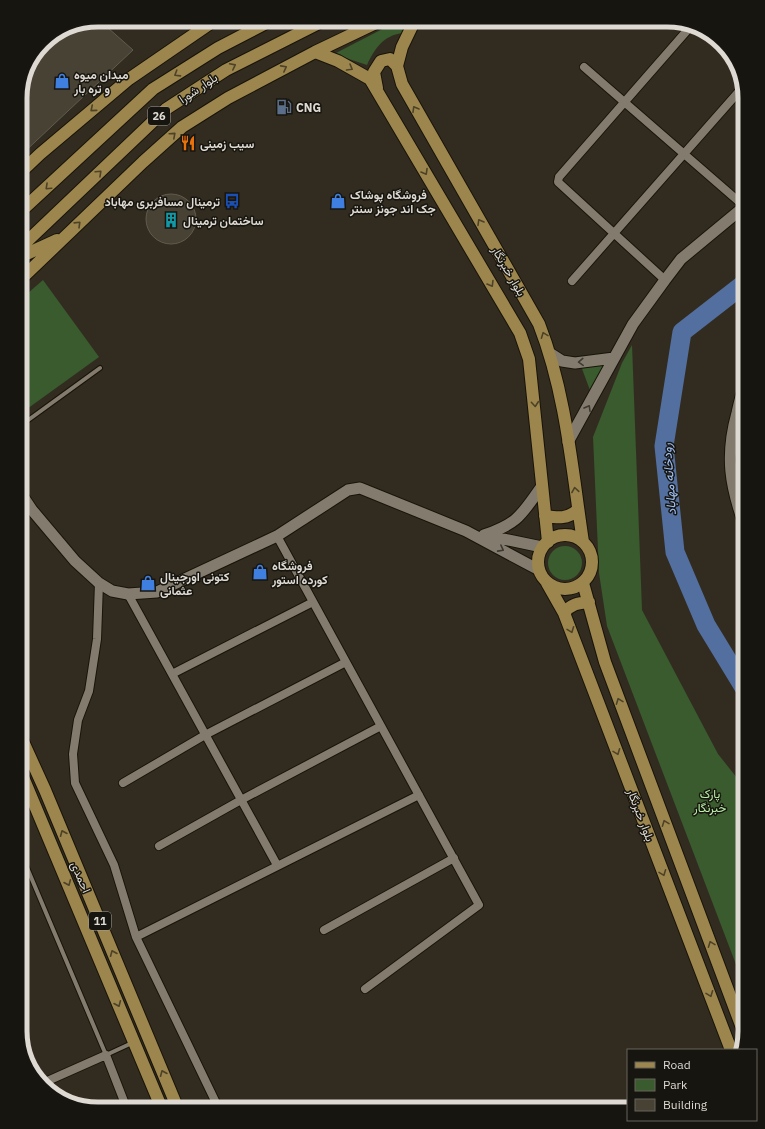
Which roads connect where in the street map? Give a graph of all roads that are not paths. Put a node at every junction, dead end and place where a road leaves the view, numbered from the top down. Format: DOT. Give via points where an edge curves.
graph roads {
  1 [pos="205,27"];
  2 [pos="258,27"];
  3 [pos="311,27"];
  4 [pos="367,27"];
  5 [pos="412,27"];
  6 [pos="687,30"];
  7 [pos="315,52"];
  8 [pos="397,66"];
  9 [pos="584,67"];
  10 [pos="737,93"];
  11 [pos="379,94"];
  12 [pos="624,102"];
  13 [pos="684,154"];
  14 [pos="27,166"];
  15 [pos="738,200"];
  16 [pos="27,206"];
  17 [pos="738,212"];
  18 [pos="614,234"];
  19 [pos="64,237"];
  20 [pos="27,241"];
  21 [pos="27,254"];
  22 [pos="27,273"];
  23 [pos="665,280"];
  24 [pos="572,281"];
  25 [pos="551,354"];
  26 [pos="614,358"];
  27 [pos="100,368"];
  28 [pos="738,410"];
  29 [pos="27,421"];
  30 [pos="568,442"];
  31 [pos="738,482"];
  32 [pos="731,483"];
  33 [pos="542,486"];
  34 [pos="27,502"];
  35 [pos="738,505"];
  36 [pos="578,510"];
  37 [pos="545,516"];
  38 [pos="466,531"];
  39 [pos="484,535"];
  40 [pos="277,536"];
  41 [pos="583,542"];
  42 [pos="545,545"];
  43 [pos="539,570"];
  44 [pos="99,583"];
  45 [pos="547,583"];
  46 [pos="583,583"];
  47 [pos="128,594"];
  48 [pos="313,602"];
  49 [pos="589,602"];
  50 [pos="564,613"];
  51 [pos="346,662"];
  52 [pos="172,674"];
  53 [pos="381,726"];
  54 [pos="205,734"];
  55 [pos="27,750"];
  56 [pos="123,783"];
  57 [pos="27,787"];
  58 [pos="419,795"];
  59 [pos="241,800"];
  60 [pos="159,846"];
  61 [pos="454,858"];
  62 [pos="277,866"];
  63 [pos="27,868"];
  64 [pos="324,930"];
  65 [pos="136,937"];
  66 [pos="365,989"];
  67 [pos="738,1017"];
  68 [pos="134,1042"];
  69 [pos="731,1049"];
  70 [pos="106,1056"];
  71 [pos="48,1081"];
  72 [pos="124,1102"];
  73 [pos="159,1102"];
  74 [pos="175,1102"];
  75 [pos="216,1102"];
  1 -- 14 [label="main road, one-way" via="129,78"];
  2 -- 16 [label="main road, بلوار شورا / 26, one-way" via="218,48 153,89"];
  20 -- 3 [label="main road, بلوار شورا / 26, one-way" via="166,110 226,70"];
  4 -- 7 [label="main road"];
  5 -- 8 [label="main road"];
  6 -- 12 [label="street"];
  7 -- 11 [label="main road, بلوار خبرنگار, one-way" via="338,61 370,79"];
  19 -- 7 [label="main road, one-way" via="182,127 228,98"];
  8 -- 11 [label="main road" via="390,59 378,64 374,72"];
  25 -- 8 [label="main road, بلوار خبرنگار, one-way" via="539,324 409,99"];
  9 -- 12 [label="street"];
  10 -- 13 [label="street"];
  11 -- 33 [label="main road, بلوار خبرنگار, one-way" via="520,333 529,359"];
  12 -- 13 [label="street"];
  12 -- 18 [label="street" via="558,182"];
  13 -- 15 [label="street"];
  13 -- 18 [label="street"];
  17 -- 23 [label="main road" via="681,259"];
  18 -- 23 [label="street"];
  18 -- 24 [label="street"];
  19 -- 21 [label="main road"];
  19 -- 22 [label="main road"];
  23 -- 26 [label="main road" via="633,324"];
  26 -- 25 [label="main road, one-way" via="575,363 562,362"];
  25 -- 30 [label="main road, بلوار خبرنگار"];
  30 -- 26 [label="main road, one-way"];
  27 -- 29 [label="lane"];
  28 -- 32 [label="main road" via="729,460"];
  36 -- 30 [label="main road, بلوار خبرنگار, one-way"];
  31 -- 32 [label="main road"];
  32 -- 35 [label="main road"];
  33 -- 37 [label="main road, بلوار خبرنگار"];
  33 -- 39 [label="main road" via="516,521 506,528"];
  34 -- 44 [label="main road" via="75,561"];
  36 -- 37 [label="main road" via="563,518"];
  36 -- 41 [label="main road, بلوار خبرنگار"];
  37 -- 42 [label="main road, بلوار خبرنگار"];
  38 -- 39 [label="main road"];
  38 -- 40 [label="main road" via="360,488 348,490"];
  38 -- 43 [label="main road, one-way"];
  39 -- 42 [label="main road"];
  40 -- 47 [label="main road" via="157,592"];
  40 -- 48 [label="street"];
  41 -- 42 [label="main road" via="562,536"];
  41 -- 46 [label="main road" via="588,548 592,563"];
  42 -- 43 [label="main road" via="539,554"];
  43 -- 45 [label="main road"];
  44 -- 47 [label="main road" via="112,591"];
  44 -- 65 [label="street" via="97,640 89,691 78,720 73,754 75,783 114,865"];
  45 -- 46 [label="main road" via="553,587 569,589"];
  45 -- 50 [label="main road, بلوار خبرنگار"];
  46 -- 49 [label="main road, بلوار خبرنگار"];
  47 -- 52 [label="street"];
  48 -- 51 [label="street"];
  48 -- 52 [label="street"];
  49 -- 50 [label="main road" via="574,604"];
  67 -- 49 [label="main road, بلوار خبرنگار, one-way" via="605,662"];
  50 -- 69 [label="main road, بلوار خبرنگار, one-way"];
  51 -- 53 [label="street"];
  51 -- 54 [label="street"];
  52 -- 54 [label="street"];
  53 -- 58 [label="street"];
  53 -- 59 [label="street"];
  54 -- 56 [label="street"];
  54 -- 59 [label="street"];
  74 -- 55 [label="main road, احمدی / 11, one-way"];
  57 -- 68 [label="main road, احمدی / 11, one-way"];
  58 -- 61 [label="street"];
  58 -- 62 [label="street"];
  59 -- 60 [label="street"];
  59 -- 62 [label="street"];
  61 -- 64 [label="street"];
  61 -- 66 [label="street" via="479,904"];
  62 -- 65 [label="street"];
  63 -- 70 [label="lane"];
  65 -- 75 [label="street"];
  68 -- 70 [label="lane"];
  68 -- 73 [label="main road, احمدی / 11"];
  70 -- 71 [label="street"];
  70 -- 72 [label="street"];
}
